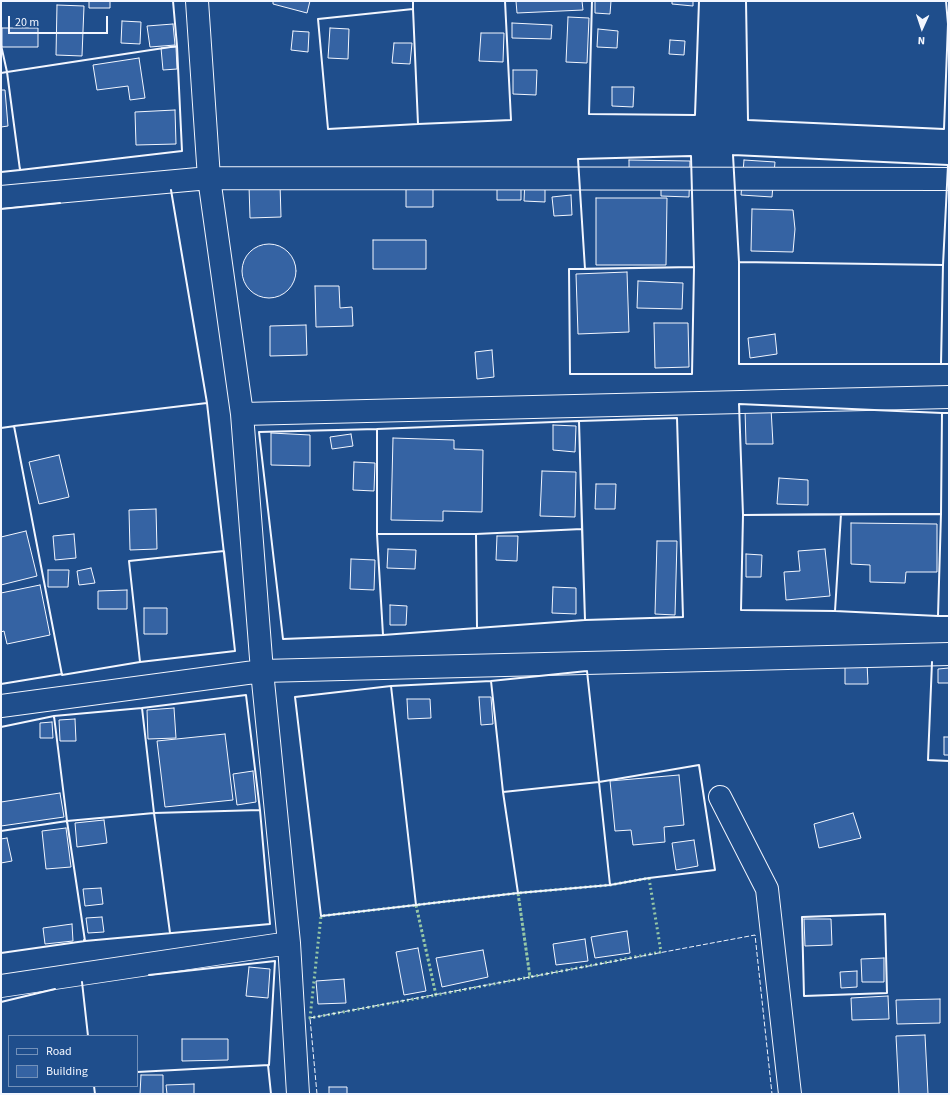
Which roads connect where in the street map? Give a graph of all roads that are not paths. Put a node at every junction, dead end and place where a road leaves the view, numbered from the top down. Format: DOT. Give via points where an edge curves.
graph roads {
  1 [pos="197,1"];
  2 [pos="209,178"];
  3 [pos="949,179"];
  4 [pos="1,197"];
  5 [pos="949,397"];
  6 [pos="242,414"];
  7 [pos="949,654"];
  8 [pos="262,671"];
  9 [pos="1,706"];
  10 [pos="720,797"];
  11 [pos="289,943"];
  12 [pos="1,986"];
  13 [pos="298,1094"];
  14 [pos="790,1094"];
  1 -- 2 [label="street"];
  2 -- 3 [label="street"];
  2 -- 4 [label="street"];
  2 -- 6 [label="street"];
  5 -- 6 [label="street"];
  6 -- 8 [label="street"];
  7 -- 8 [label="street"];
  8 -- 9 [label="street"];
  8 -- 11 [label="street"];
  10 -- 14 [label="street" via="767,889"];
  11 -- 12 [label="street"];
  11 -- 13 [label="street"];
}
